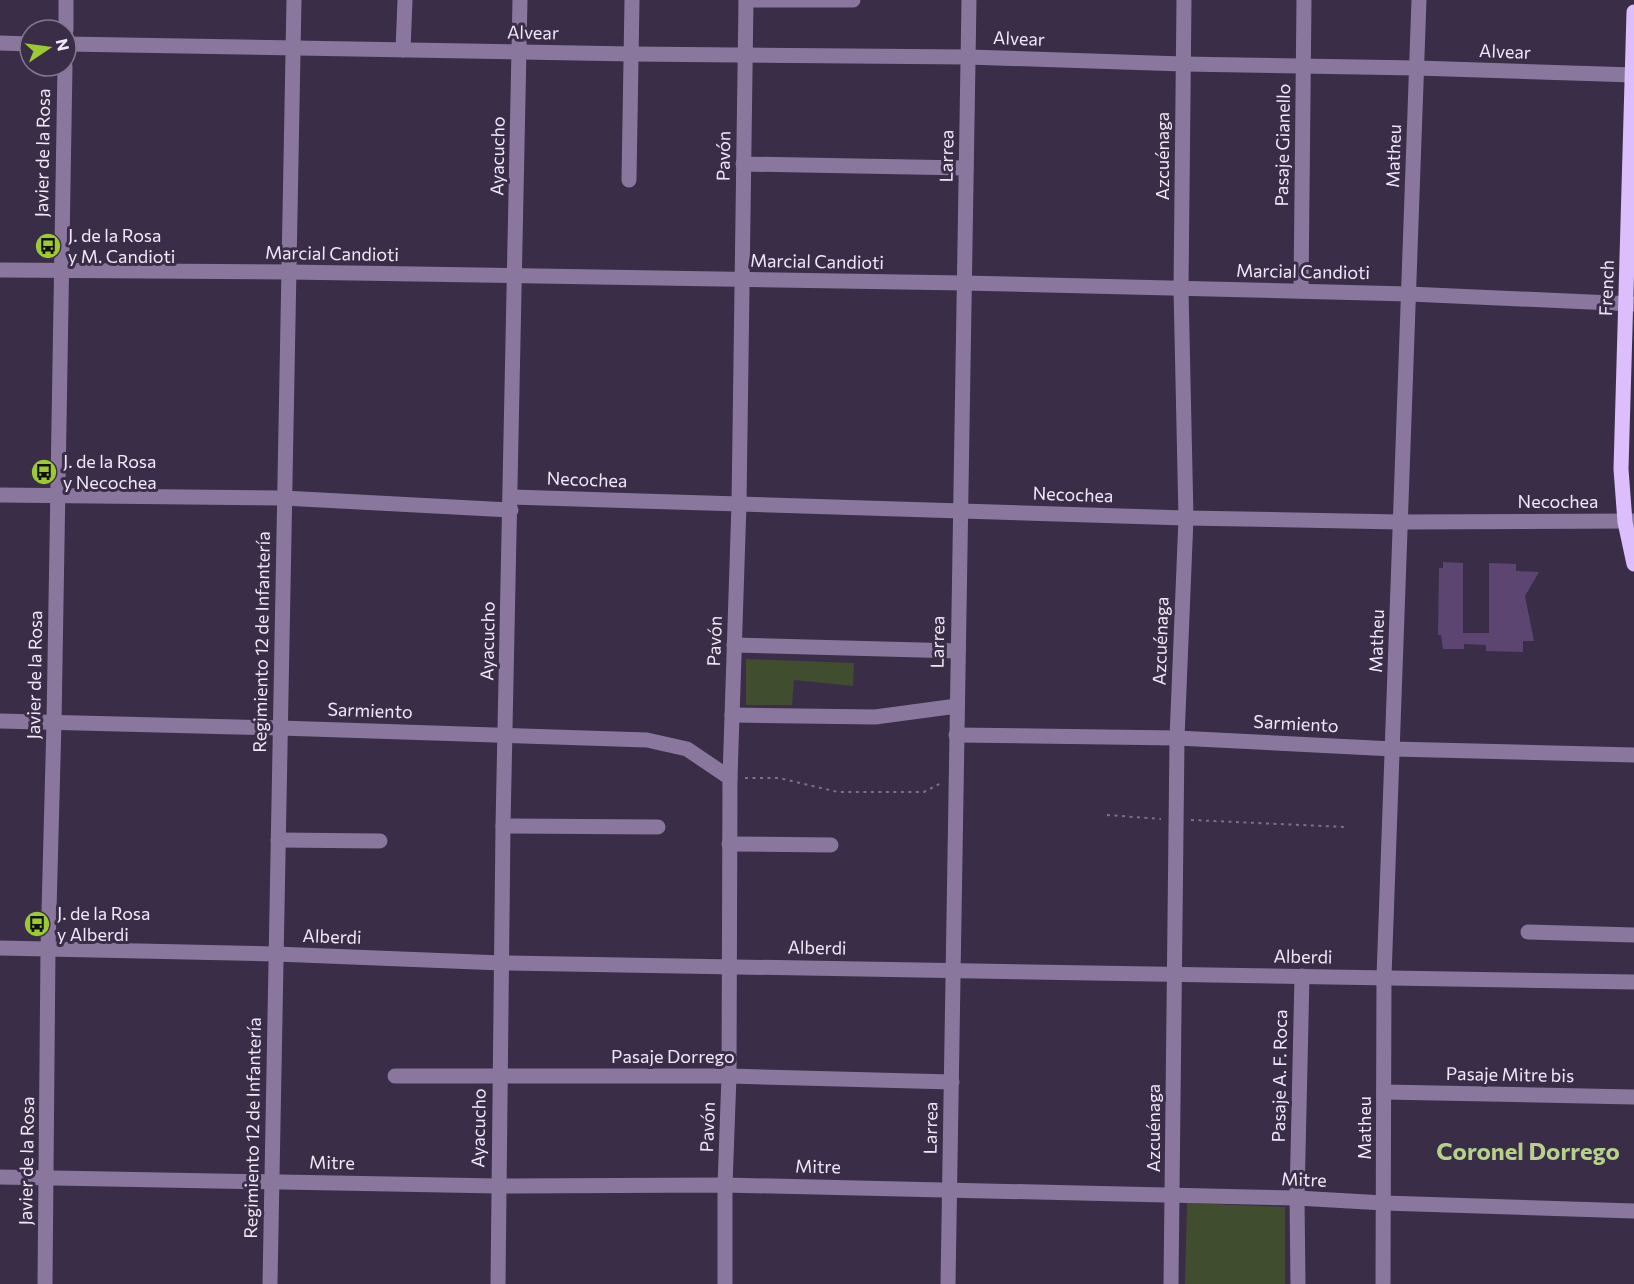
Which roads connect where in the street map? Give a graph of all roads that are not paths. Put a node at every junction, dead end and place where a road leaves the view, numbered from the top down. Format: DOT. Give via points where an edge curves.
graph roads {
  1 [pos="66,0"];
  2 [pos="294,0"];
  3 [pos="405,0"];
  4 [pos="520,0"];
  5 [pos="632,0"];
  6 [pos="746,0"];
  7 [pos="853,0"];
  8 [pos="969,0"];
  9 [pos="1184,0"];
  10 [pos="1304,0"];
  11 [pos="1419,0"];
  12 [pos="1634,12"];
  13 [pos="66,18"];
  14 [pos="0,43"];
  15 [pos="18,44"];
  16 [pos="78,44"];
  17 [pos="293,48"];
  18 [pos="403,50"];
  19 [pos="520,53"];
  20 [pos="632,54"];
  21 [pos="745,56"];
  22 [pos="968,57"];
  23 [pos="1183,64"];
  24 [pos="1304,65"];
  25 [pos="1417,68"];
  26 [pos="1633,75"];
  27 [pos="65,78"];
  28 [pos="743,164"];
  29 [pos="966,168"];
  30 [pos="629,180"];
  31 [pos="0,270"];
  32 [pos="60,270"];
  33 [pos="289,272"];
  34 [pos="514,276"];
  35 [pos="743,280"];
  36 [pos="964,283"];
  37 [pos="1181,289"];
  38 [pos="1301,291"];
  39 [pos="1409,294"];
  40 [pos="1630,304"];
  41 [pos="0,495"];
  42 [pos="57,495"];
  43 [pos="283,498"];
  44 [pos="511,504"];
  45 [pos="739,504"];
  46 [pos="960,511"];
  47 [pos="1186,518"];
  48 [pos="1400,522"];
  49 [pos="1630,522"];
  50 [pos="1634,564"];
  51 [pos="734,645"];
  52 [pos="958,651"];
  53 [pos="957,706"];
  54 [pos="732,716"];
  55 [pos="0,721"];
  56 [pos="54,722"];
  57 [pos="280,728"];
  58 [pos="505,735"];
  59 [pos="956,735"];
  60 [pos="1177,738"];
  61 [pos="1393,748"];
  62 [pos="1634,755"];
  63 [pos="730,778"];
  64 [pos="503,825"];
  65 [pos="658,827"];
  66 [pos="278,840"];
  67 [pos="380,841"];
  68 [pos="729,844"];
  69 [pos="831,845"];
  70 [pos="1528,932"];
  71 [pos="1634,935"];
  72 [pos="0,948"];
  73 [pos="48,949"];
  74 [pos="276,954"];
  75 [pos="502,963"];
  76 [pos="729,966"];
  77 [pos="953,970"];
  78 [pos="1173,974"];
  79 [pos="1302,976"];
  80 [pos="1384,977"];
  81 [pos="1634,982"];
  82 [pos="395,1076"];
  83 [pos="500,1076"];
  84 [pos="729,1076"];
  85 [pos="951,1082"];
  86 [pos="1384,1092"];
  87 [pos="1634,1097"];
  88 [pos="0,1177"];
  89 [pos="46,1178"];
  90 [pos="271,1182"];
  91 [pos="725,1185"];
  92 [pos="498,1186"];
  93 [pos="950,1190"];
  94 [pos="1173,1197"];
  95 [pos="1297,1198"];
  96 [pos="1384,1203"];
  97 [pos="1634,1210"];
  98 [pos="45,1284"];
  99 [pos="270,1284"];
  100 [pos="498,1284"];
  101 [pos="725,1284"];
  102 [pos="948,1284"];
  103 [pos="1171,1284"];
  104 [pos="1298,1284"];
  105 [pos="1383,1284"];
  1 -- 13 [label="street"];
  2 -- 17 [label="street, Regimiento 12 de Infantería"];
  3 -- 18 [label="street"];
  4 -- 19 [label="street, Ayacucho"];
  5 -- 20 [label="street"];
  6 -- 7 [label="street"];
  6 -- 21 [label="street, Pavón"];
  8 -- 22 [label="street, Larrea"];
  9 -- 23 [label="street, Azcuénaga"];
  10 -- 24 [label="street, Pasaje Gianello"];
  11 -- 25 [label="street, Matheu"];
  12 -- 26 [label="main road, French"];
  14 -- 15 [label="street"];
  16 -- 17 [label="street, Alvear"];
  17 -- 18 [label="street, Alvear"];
  17 -- 33 [label="street, Regimiento 12 de Infantería"];
  18 -- 19 [label="street, Alvear"];
  19 -- 20 [label="street, Alvear"];
  19 -- 34 [label="street, Ayacucho"];
  20 -- 21 [label="street, Alvear"];
  20 -- 30 [label="street"];
  21 -- 22 [label="street, Alvear"];
  21 -- 28 [label="street, Pavón"];
  22 -- 23 [label="street, Alvear"];
  22 -- 29 [label="street, Larrea"];
  23 -- 24 [label="street, Alvear"];
  23 -- 37 [label="street, Azcuénaga"];
  24 -- 25 [label="street, Alvear"];
  24 -- 38 [label="street, Pasaje Gianello"];
  25 -- 26 [label="street, Alvear"];
  25 -- 39 [label="street, Matheu"];
  26 -- 40 [label="main road, French"];
  27 -- 32 [label="street, Javier de la Rosa"];
  28 -- 29 [label="street"];
  28 -- 35 [label="street, Pavón"];
  29 -- 36 [label="street, Larrea"];
  31 -- 32 [label="street, Marcial Candioti"];
  32 -- 33 [label="street, Marcial Candioti"];
  32 -- 42 [label="street, Javier de la Rosa"];
  33 -- 34 [label="street, Marcial Candioti"];
  33 -- 43 [label="street, Regimiento 12 de Infantería"];
  34 -- 35 [label="street, Marcial Candioti"];
  34 -- 44 [label="street, Ayacucho"];
  35 -- 36 [label="street, Marcial Candioti"];
  35 -- 45 [label="street, Pavón"];
  36 -- 37 [label="street, Marcial Candioti"];
  36 -- 46 [label="street, Larrea"];
  37 -- 38 [label="street, Marcial Candioti"];
  37 -- 47 [label="street, Azcuénaga"];
  38 -- 39 [label="street, Marcial Candioti"];
  39 -- 40 [label="street, Marcial Candioti"];
  39 -- 48 [label="street, Matheu"];
  40 -- 49 [label="main road, French" via="1621,469"];
  41 -- 42 [label="street, Necochea"];
  42 -- 43 [label="street, Necochea"];
  42 -- 56 [label="street, Javier de la Rosa"];
  43 -- 44 [label="street, Necochea"];
  43 -- 57 [label="street, Regimiento 12 de Infantería"];
  44 -- 45 [label="street, Necochea"];
  44 -- 58 [label="street, Ayacucho"];
  45 -- 46 [label="street, Necochea"];
  45 -- 51 [label="street, Pavón"];
  46 -- 47 [label="street, Necochea"];
  46 -- 52 [label="street, Larrea"];
  47 -- 48 [label="street, Necochea"];
  47 -- 60 [label="street, Azcuénaga"];
  48 -- 49 [label="street, Necochea"];
  48 -- 61 [label="street, Matheu"];
  49 -- 50 [label="main road, French"];
  51 -- 52 [label="street"];
  51 -- 54 [label="street, Pavón"];
  52 -- 53 [label="street, Larrea"];
  53 -- 54 [label="street" via="875,717"];
  53 -- 59 [label="street, Larrea"];
  54 -- 63 [label="street, Pavón"];
  55 -- 56 [label="street, Sarmiento"];
  56 -- 57 [label="street, Sarmiento"];
  56 -- 73 [label="street, Javier de la Rosa"];
  57 -- 58 [label="street, Sarmiento"];
  57 -- 66 [label="street, Regimiento 12 de Infantería"];
  58 -- 63 [label="street, Sarmiento" via="615,737 666,743 687,749"];
  58 -- 64 [label="street, Ayacucho"];
  59 -- 60 [label="street, Sarmiento"];
  59 -- 77 [label="street, Larrea"];
  60 -- 61 [label="street, Sarmiento"];
  60 -- 78 [label="street, Azcuénaga"];
  61 -- 62 [label="street, Sarmiento"];
  61 -- 80 [label="street, Matheu"];
  63 -- 68 [label="street, Pavón"];
  64 -- 65 [label="street"];
  64 -- 75 [label="street, Ayacucho"];
  66 -- 67 [label="street"];
  66 -- 74 [label="street, Regimiento 12 de Infantería"];
  68 -- 69 [label="street"];
  68 -- 76 [label="street, Pavón"];
  70 -- 71 [label="street"];
  72 -- 73 [label="street, Alberdi"];
  73 -- 74 [label="street, Alberdi"];
  73 -- 89 [label="street, Javier de la Rosa"];
  74 -- 75 [label="street, Alberdi"];
  74 -- 90 [label="street, Regimiento 12 de Infantería"];
  75 -- 76 [label="street, Alberdi"];
  75 -- 83 [label="street, Ayacucho"];
  76 -- 77 [label="street, Alberdi"];
  76 -- 84 [label="street, Pavón"];
  77 -- 78 [label="street, Alberdi"];
  77 -- 85 [label="street, Larrea"];
  78 -- 79 [label="street, Alberdi"];
  78 -- 94 [label="street, Azcuénaga"];
  79 -- 80 [label="street, Alberdi"];
  79 -- 95 [label="street, Pasaje A. F. Roca"];
  80 -- 81 [label="street, Alberdi"];
  80 -- 86 [label="street, Matheu"];
  82 -- 83 [label="street, Pasaje Dorrego"];
  83 -- 84 [label="street, Pasaje Dorrego"];
  83 -- 92 [label="street, Ayacucho"];
  84 -- 85 [label="street, Pasaje Dorrego"];
  84 -- 91 [label="street, Pavón"];
  85 -- 93 [label="street, Larrea"];
  86 -- 87 [label="street, Pasaje Mitre bis"];
  86 -- 96 [label="street, Matheu"];
  88 -- 89 [label="street, Mitre"];
  89 -- 90 [label="street, Mitre"];
  89 -- 98 [label="street, Javier de la Rosa"];
  90 -- 92 [label="street, Mitre"];
  90 -- 99 [label="street, Regimiento 12 de Infantería"];
  91 -- 92 [label="street, Mitre"];
  91 -- 93 [label="street, Mitre"];
  91 -- 101 [label="street, Pavón"];
  92 -- 100 [label="street, Ayacucho"];
  93 -- 94 [label="street, Mitre"];
  93 -- 102 [label="street, Larrea"];
  94 -- 95 [label="street, Mitre"];
  94 -- 103 [label="street, Azcuénaga"];
  95 -- 96 [label="street, Mitre"];
  95 -- 104 [label="street, Pasaje A. F. Roca"];
  96 -- 97 [label="street, Mitre"];
  96 -- 105 [label="street, Matheu"];
}
